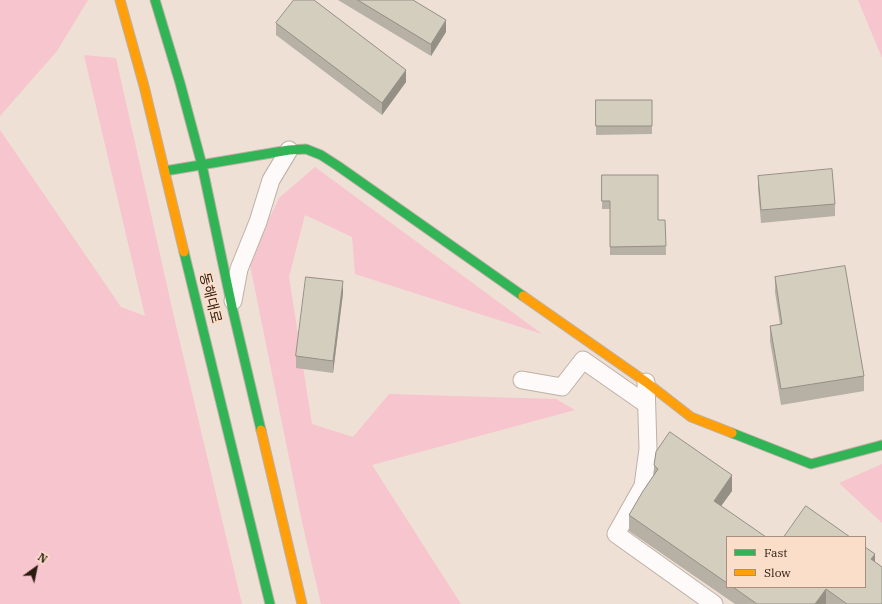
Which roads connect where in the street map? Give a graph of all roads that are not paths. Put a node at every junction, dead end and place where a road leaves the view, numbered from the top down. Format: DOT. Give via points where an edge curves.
graph roads {
  1 [pos="120,0"];
  2 [pos="155,0"];
  3 [pos="289,150"];
  4 [pos="202,165"];
  5 [pos="165,171"];
  6 [pos="232,307"];
  7 [pos="522,380"];
  8 [pos="646,382"];
  9 [pos="646,404"];
  10 [pos="882,445"];
  11 [pos="270,604"];
  12 [pos="302,604"];
  13 [pos="714,604"];
  1 -- 5 [label="main road, 동해대로"];
  2 -- 4 [label="main road, 동해대로"];
  3 -- 4 [label="main road"];
  3 -- 6 [label="street" via="271,180 239,269"];
  3 -- 8 [label="main road" via="306,149 321,155"];
  4 -- 5 [label="main road"];
  4 -- 6 [label="main road, 동해대로"];
  5 -- 11 [label="main road, 동해대로"];
  6 -- 12 [label="main road, 동해대로"];
  7 -- 9 [label="street" via="562,387 583,360"];
  8 -- 9 [label="street"];
  8 -- 10 [label="main road" via="691,417 811,464"];
  9 -- 13 [label="street" via="648,449 643,486 616,534"];
}
